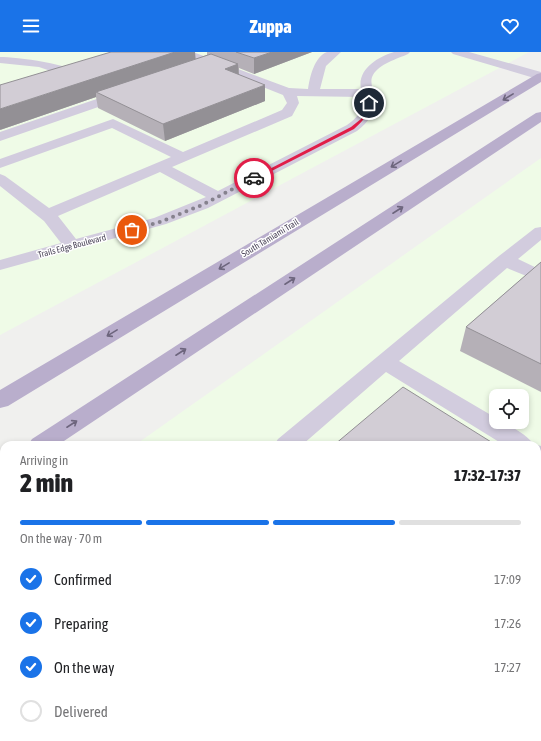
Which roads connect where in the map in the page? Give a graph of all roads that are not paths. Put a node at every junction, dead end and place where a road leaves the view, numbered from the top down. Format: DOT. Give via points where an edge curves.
graph roads {
  1 [pos="335,52"];
  2 [pos="404,52"];
  3 [pos="457,52"];
  4 [pos="494,52"];
  5 [pos="195,53"];
  6 [pos="154,54"];
  7 [pos="0,60"];
  8 [pos="34,61"];
  9 [pos="212,63"];
  10 [pos="541,65"];
  11 [pos="196,68"];
  12 [pos="0,71"];
  13 [pos="91,72"];
  14 [pos="76,76"];
  15 [pos="541,76"];
  16 [pos="56,83"];
  17 [pos="136,89"];
  18 [pos="287,92"];
  19 [pos="313,92"];
  20 [pos="367,93"];
  21 [pos="83,107"];
  22 [pos="541,116"];
  23 [pos="113,123"];
  24 [pos="0,136"];
  25 [pos="183,157"];
  26 [pos="0,164"];
  27 [pos="162,166"];
  28 [pos="0,179"];
  29 [pos="218,197"];
  30 [pos="47,215"];
  31 [pos="541,232"];
  32 [pos="72,246"];
  33 [pos="505,260"];
  34 [pos="0,266"];
  35 [pos="541,277"];
  36 [pos="385,362"];
  37 [pos="0,400"];
  38 [pos="46,441"];
  39 [pos="291,441"];
  40 [pos="515,441"];
  1 -- 19 [label="street" via="316,72"];
  2 -- 20 [label="street, Trails Edge Boulevard" via="384,56 370,71 365,78"];
  3 -- 15 [label="street"];
  4 -- 10 [label="street"];
  5 -- 6 [label="street"];
  5 -- 9 [label="street"];
  7 -- 8 [label="street"];
  8 -- 12 [label="street"];
  8 -- 14 [label="street"];
  9 -- 11 [label="street"];
  9 -- 18 [label="street"];
  13 -- 14 [label="street"];
  14 -- 16 [label="street"];
  15 -- 37 [label="main road, South Tamiami Trail, one-way"];
  17 -- 21 [label="street"];
  18 -- 19 [label="street"];
  18 -- 25 [label="street" via="293,103 287,113"];
  19 -- 20 [label="street"];
  20 -- 29 [label="street, Trails Edge Boulevard" via="367,111 363,119 352,128"];
  21 -- 23 [label="street"];
  21 -- 24 [label="street"];
  38 -- 22 [label="main road, one-way"];
  23 -- 25 [label="street"];
  23 -- 26 [label="street"];
  25 -- 27 [label="street"];
  27 -- 29 [label="street"];
  27 -- 30 [label="street"];
  28 -- 30 [label="street" via="14,196"];
  29 -- 32 [label="street, Trails Edge Boulevard" via="160,222"];
  30 -- 32 [label="street" via="66,234"];
  31 -- 33 [label="street"];
  32 -- 34 [label="street, Trails Edge Boulevard"];
  33 -- 35 [label="street"];
  33 -- 36 [label="street"];
  36 -- 39 [label="street"];
  36 -- 40 [label="street"];
}
